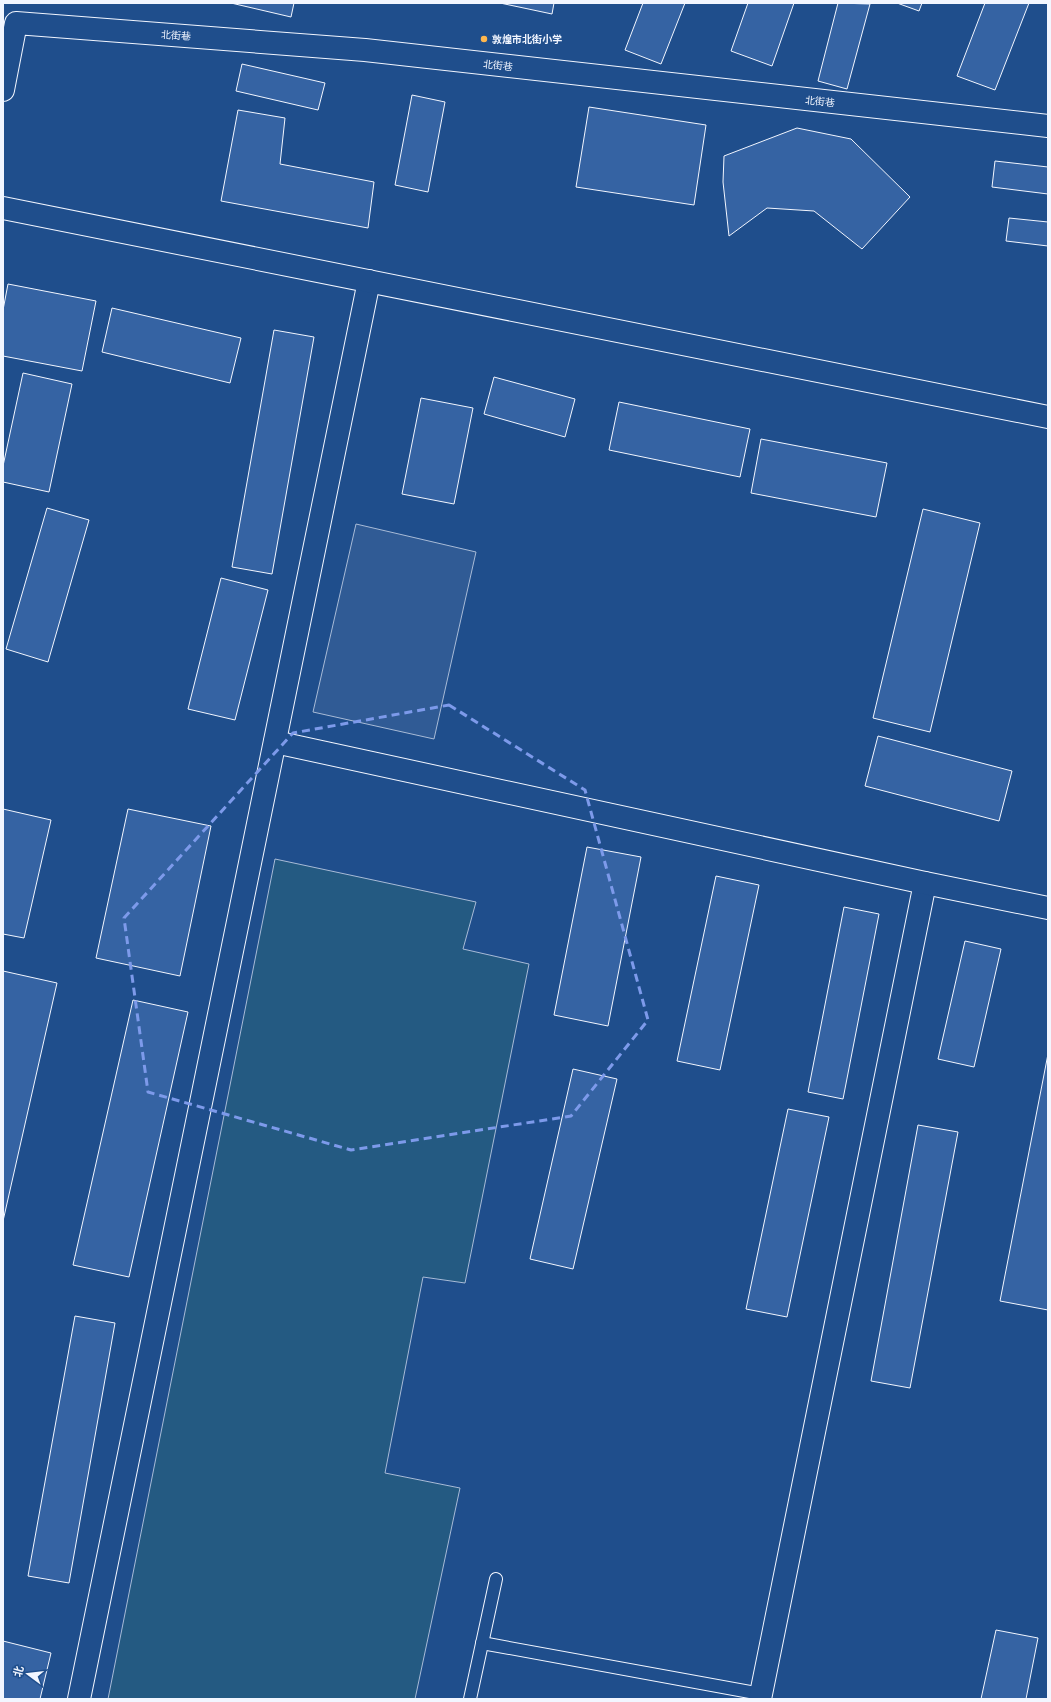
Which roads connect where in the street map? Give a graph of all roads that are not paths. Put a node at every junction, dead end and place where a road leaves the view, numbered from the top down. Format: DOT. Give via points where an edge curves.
graph roads {
  1 [pos="3,90"];
  2 [pos="1048,126"];
  3 [pos="3,208"];
  4 [pos="369,281"];
  5 [pos="1048,417"];
  6 [pos="275,742"];
  7 [pos="925,883"];
  8 [pos="1048,908"];
  9 [pos="496,1579"];
  10 [pos="482,1643"];
  11 [pos="761,1697"];
  12 [pos="79,1699"];
  13 [pos="470,1699"];
  1 -- 2 [label="main road, 北街巷" via="16,23 365,50"];
  3 -- 4 [label="main road"];
  4 -- 5 [label="main road"];
  4 -- 6 [label="main road"];
  6 -- 7 [label="main road"];
  6 -- 12 [label="main road"];
  7 -- 8 [label="main road"];
  7 -- 11 [label="main road"];
  9 -- 10 [label="lane"];
  10 -- 11 [label="lane"];
  10 -- 13 [label="lane"];
}
